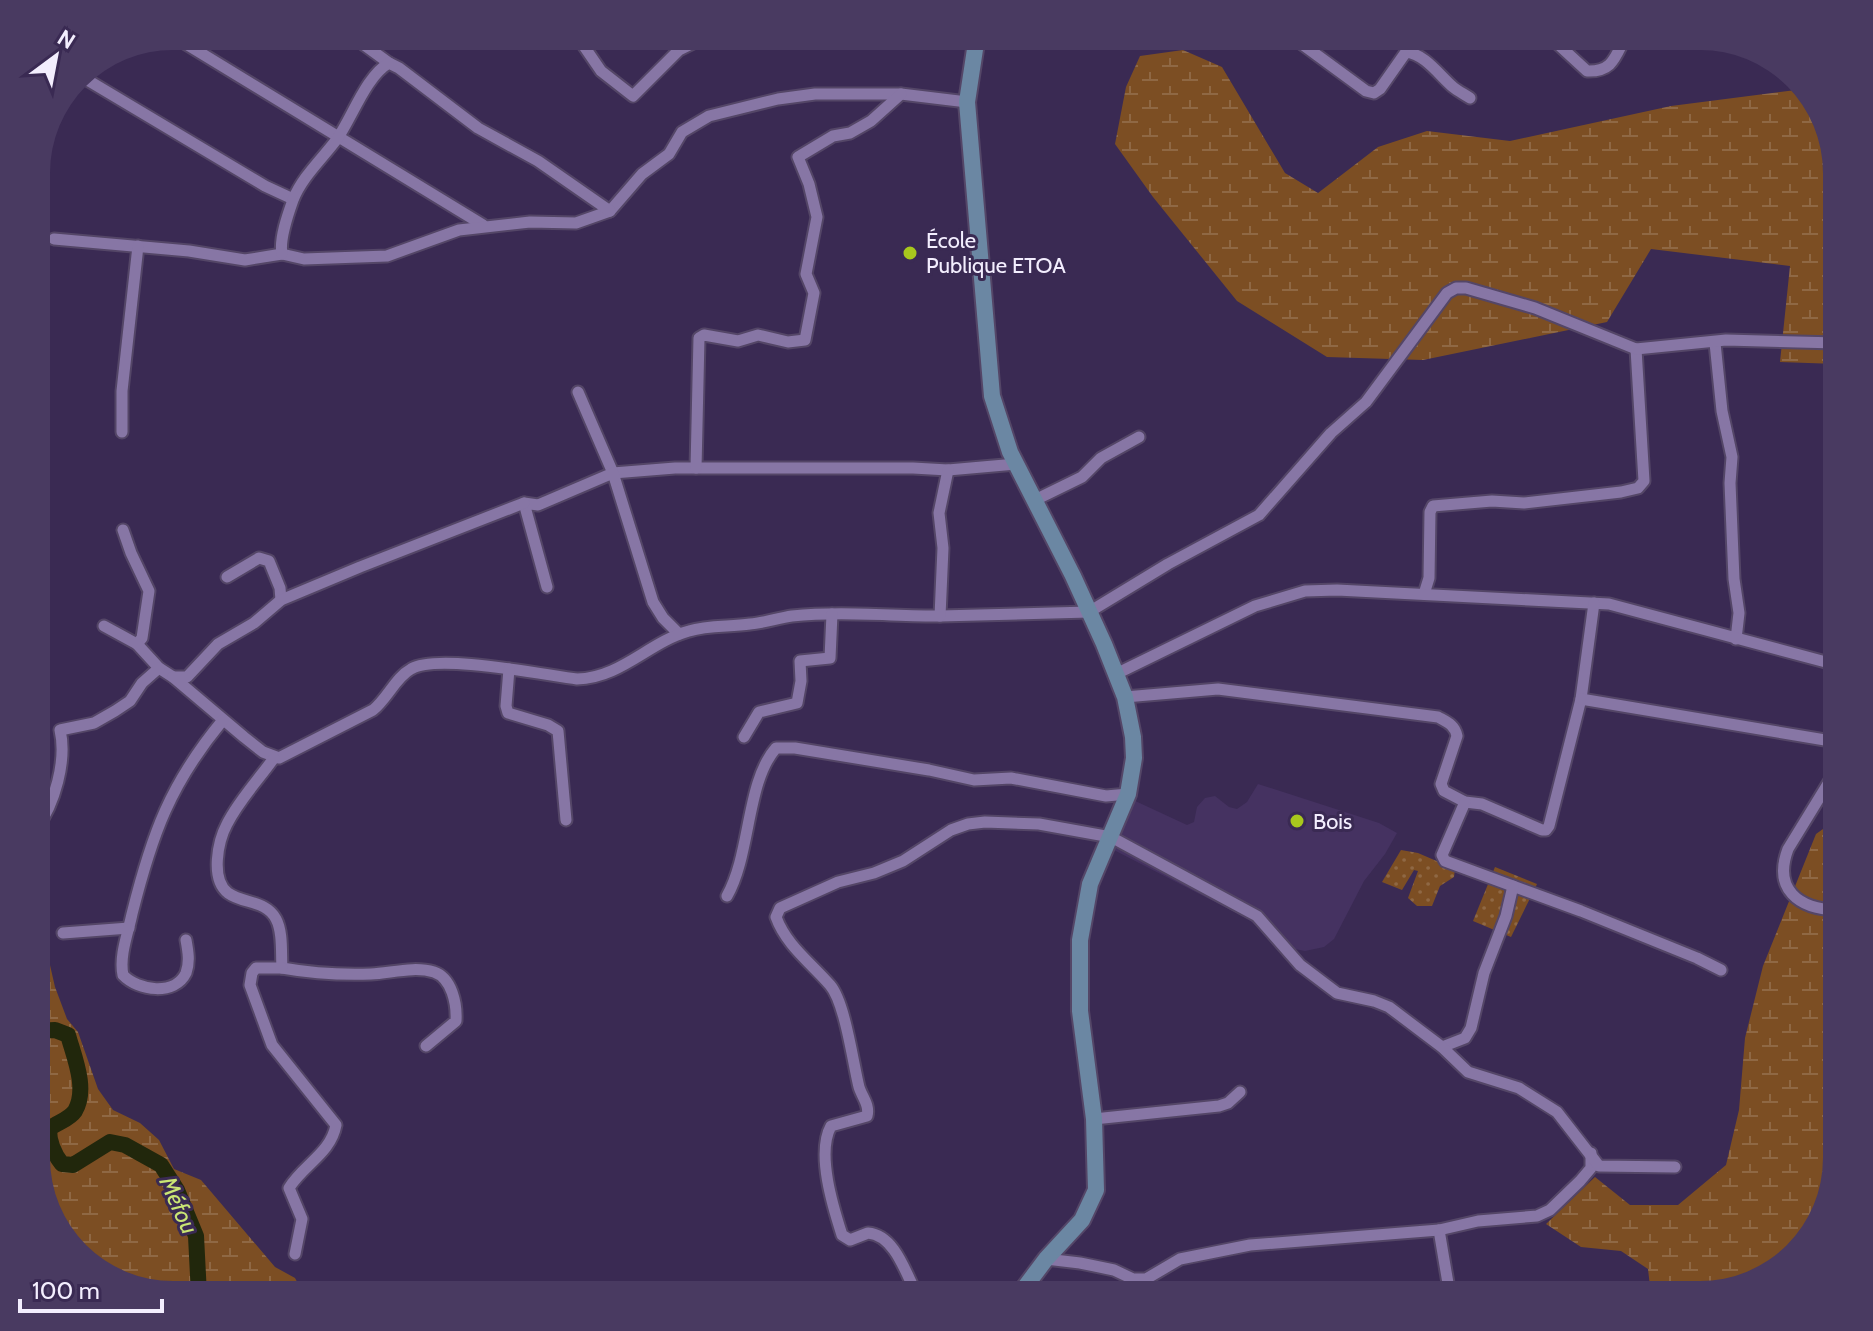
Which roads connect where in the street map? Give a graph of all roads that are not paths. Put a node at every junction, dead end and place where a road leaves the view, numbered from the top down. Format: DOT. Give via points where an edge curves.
graph roads {
  1 [pos="196,50"];
  2 [pos="371,50"];
  3 [pos="587,50"];
  4 [pos="679,50"];
  5 [pos="975,50"];
  6 [pos="1310,50"];
  7 [pos="1565,50"];
  8 [pos="1619,50"];
  9 [pos="389,63"];
  10 [pos="96,85"];
  11 [pos="901,94"];
  12 [pos="1470,98"];
  13 [pos="967,102"];
  14 [pos="338,138"];
  15 [pos="293,199"];
  16 [pos="610,211"];
  17 [pos="483,225"];
  18 [pos="54,239"];
  19 [pos="138,246"];
  20 [pos="282,254"];
  21 [pos="1715,343"];
  22 [pos="1823,343"];
  23 [pos="1636,349"];
  24 [pos="578,392"];
  25 [pos="122,432"];
  26 [pos="1139,437"];
  27 [pos="1016,464"];
  28 [pos="696,468"];
  29 [pos="948,470"];
  30 [pos="613,473"];
  31 [pos="1035,500"];
  32 [pos="524,503"];
  33 [pos="123,530"];
  34 [pos="227,577"];
  35 [pos="547,587"];
  36 [pos="1424,594"];
  37 [pos="281,600"];
  38 [pos="1594,603"];
  39 [pos="1089,612"];
  40 [pos="832,614"];
  41 [pos="940,616"];
  42 [pos="104,626"];
  43 [pos="679,634"];
  44 [pos="1736,639"];
  45 [pos="137,644"];
  46 [pos="1823,661"];
  47 [pos="159,668"];
  48 [pos="509,669"];
  49 [pos="1116,674"];
  50 [pos="173,677"];
  51 [pos="1125,697"];
  52 [pos="1581,699"];
  53 [pos="223,720"];
  54 [pos="744,737"];
  55 [pos="1823,740"];
  56 [pos="274,758"];
  57 [pos="1823,792"];
  58 [pos="1128,794"];
  59 [pos="50,802"];
  60 [pos="1465,802"];
  61 [pos="566,820"];
  62 [pos="1111,837"];
  63 [pos="1513,886"];
  64 [pos="727,896"];
  65 [pos="1823,907"];
  66 [pos="129,928"];
  67 [pos="63,933"];
  68 [pos="186,940"];
  69 [pos="282,968"];
  70 [pos="1721,970"];
  71 [pos="426,1046"];
  72 [pos="1442,1047"];
  73 [pos="1240,1092"];
  74 [pos="1094,1119"];
  75 [pos="1591,1153"];
  76 [pos="1675,1167"];
  77 [pos="1439,1230"];
  78 [pos="295,1254"];
  79 [pos="1046,1259"];
  80 [pos="910,1281"];
  81 [pos="1030,1281"];
  82 [pos="1448,1281"];
  1 -- 14 [label="street"];
  2 -- 9 [label="street"];
  3 -- 4 [label="street" via="601,71 633,96"];
  5 -- 13 [label="street"];
  6 -- 12 [label="street" via="1374,93 1406,52 1412,53"];
  7 -- 8 [label="street" via="1587,71 1601,71"];
  9 -- 14 [label="street" via="372,79"];
  9 -- 16 [label="street" via="478,128 538,161"];
  10 -- 15 [label="street"];
  11 -- 13 [label="street"];
  11 -- 16 [label="street" via="815,94 709,116 682,132 669,154 642,174"];
  11 -- 28 [label="street" via="871,121 798,157 817,217 806,274 814,293 805,340 758,335 738,341 699,338"];
  13 -- 27 [label="street" via="992,396"];
  14 -- 15 [label="street"];
  14 -- 17 [label="street"];
  15 -- 20 [label="street" via="282,231"];
  16 -- 17 [label="street" via="576,223"];
  17 -- 20 [label="street" via="387,256 304,259"];
  18 -- 19 [label="street"];
  19 -- 20 [label="street" via="245,260"];
  19 -- 25 [label="street"];
  21 -- 22 [label="street"];
  21 -- 23 [label="street"];
  21 -- 44 [label="street" via="1732,457"];
  23 -- 36 [label="street" via="1644,481 1638,488 1524,503 1433,506"];
  23 -- 39 [label="street" via="1535,308 1456,288 1366,402 1331,433 1259,515"];
  24 -- 30 [label="street"];
  26 -- 31 [label="street" via="1101,458 1082,477"];
  27 -- 29 [label="street"];
  27 -- 31 [label="street"];
  28 -- 29 [label="street"];
  28 -- 30 [label="street"];
  29 -- 41 [label="street" via="939,513"];
  30 -- 32 [label="street" via="538,505"];
  30 -- 43 [label="street" via="653,602"];
  31 -- 39 [label="street"];
  32 -- 35 [label="street"];
  32 -- 37 [label="street"];
  33 -- 45 [label="street" via="149,591"];
  34 -- 37 [label="street" via="259,558 269,561"];
  36 -- 38 [label="street"];
  36 -- 49 [label="street" via="1292,594 1243,611"];
  37 -- 50 [label="street" via="218,644 187,677"];
  38 -- 44 [label="street"];
  38 -- 52 [label="street"];
  39 -- 41 [label="street"];
  39 -- 49 [label="street"];
  40 -- 41 [label="street"];
  40 -- 43 [label="street" via="701,627"];
  40 -- 54 [label="street" via="830,658 800,661 797,703 759,712"];
  42 -- 45 [label="street"];
  43 -- 48 [label="street" via="593,679"];
  44 -- 46 [label="street"];
  45 -- 47 [label="street"];
  47 -- 50 [label="street"];
  47 -- 59 [label="street" via="115,711 94,723 60,730 63,743"];
  48 -- 56 [label="street" via="416,666 373,710"];
  48 -- 61 [label="street" via="508,713 558,731"];
  49 -- 51 [label="street"];
  50 -- 53 [label="street"];
  51 -- 58 [label="street" via="1134,758"];
  51 -- 60 [label="street" via="1218,689 1438,717 1450,723 1457,736 1441,788"];
  52 -- 55 [label="street"];
  52 -- 60 [label="street" via="1546,830"];
  53 -- 56 [label="street"];
  53 -- 66 [label="street" via="168,800"];
  56 -- 69 [label="street" via="227,824 218,867 224,890 269,909 276,919"];
  57 -- 65 [label="street" via="1783,862 1789,892 1799,901"];
  58 -- 62 [label="street"];
  58 -- 64 [label="street" via="1106,796 1011,778 974,780 776,748 760,778 736,880"];
  60 -- 63 [label="street" via="1442,855 1445,861"];
  62 -- 72 [label="street" via="1235,902 1257,916 1300,965 1337,993 1389,1007"];
  62 -- 74 [label="street" via="1090,884 1080,948 1082,1026"];
  62 -- 80 [label="street" via="1039,824 968,824 903,861 780,908 776,917 789,940 832,987 869,1109 867,1116 828,1131 831,1198 842,1235 850,1240 868,1233 884,1238"];
  63 -- 70 [label="street"];
  63 -- 72 [label="street" via="1471,1028 1465,1038"];
  66 -- 67 [label="street"];
  66 -- 68 [label="street" via="121,966 123,975 141,987 178,983 189,958"];
  69 -- 71 [label="street" via="435,972 446,980 456,1021"];
  69 -- 78 [label="street" via="256,968 250,985 272,1045 336,1125 327,1148 289,1188 302,1219"];
  72 -- 75 [label="street" via="1468,1072 1519,1088 1557,1112"];
  73 -- 74 [label="street" via="1219,1106"];
  74 -- 79 [label="street" via="1097,1174 1092,1202"];
  75 -- 76 [label="street" via="1599,1166"];
  75 -- 77 [label="street" via="1591,1168 1550,1210"];
  77 -- 79 [label="street" via="1250,1245 1180,1259 1146,1279"];
  77 -- 82 [label="street"];
  79 -- 81 [label="street"];
}
